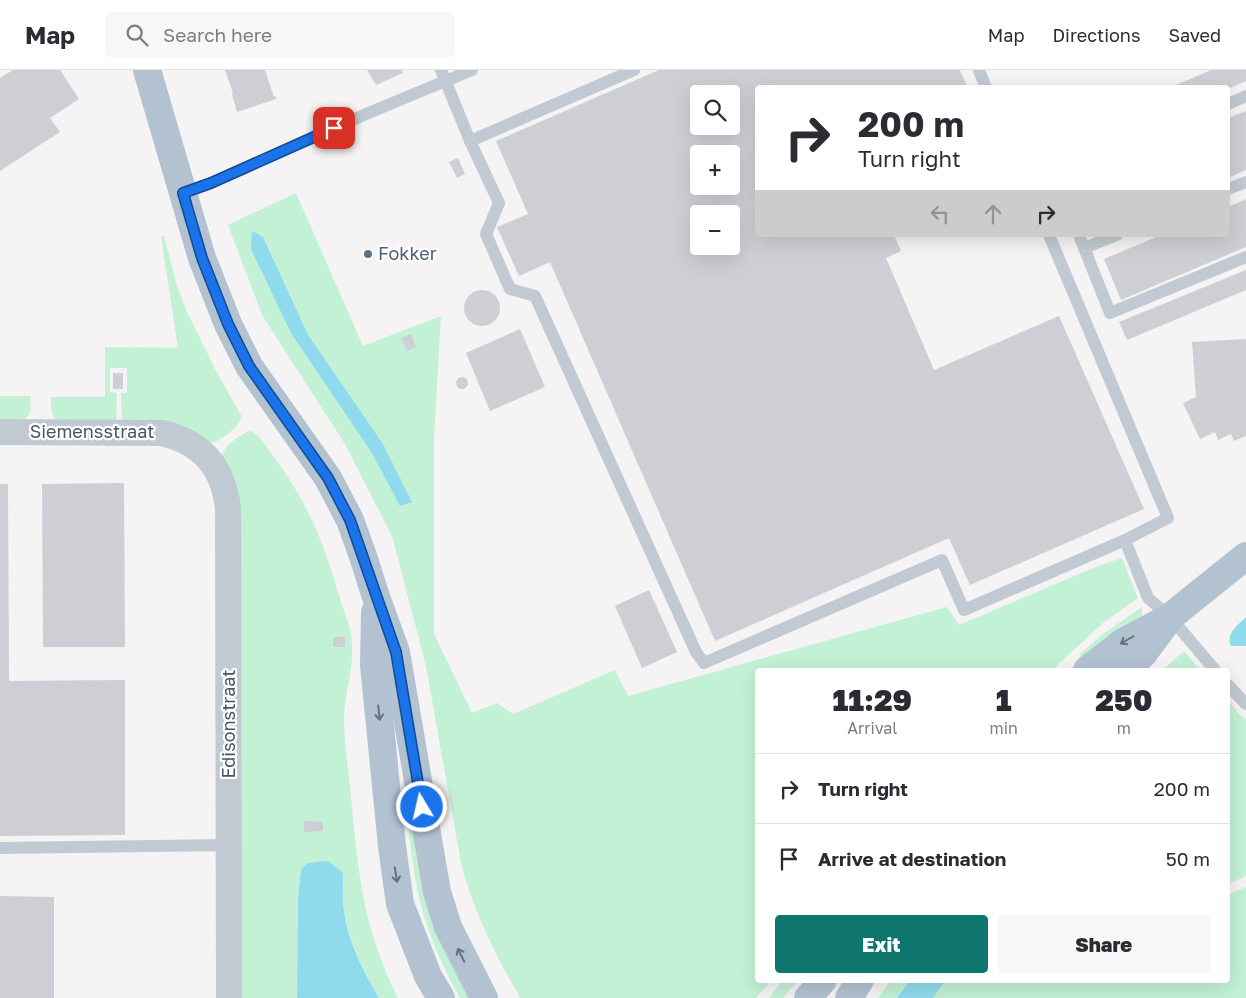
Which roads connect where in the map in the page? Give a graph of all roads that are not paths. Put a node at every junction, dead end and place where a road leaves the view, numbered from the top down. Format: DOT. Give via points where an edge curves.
graph roads {
  1 [pos="147,70"];
  2 [pos="472,70"];
  3 [pos="634,70"];
  4 [pos="979,70"];
  5 [pos="443,76"];
  6 [pos="985,85"];
  7 [pos="1246,96"];
  8 [pos="1230,103"];
  9 [pos="470,141"];
  10 [pos="1246,182"];
  11 [pos="1230,188"];
  12 [pos="183,193"];
  13 [pos="1049,237"];
  14 [pos="1079,237"];
  15 [pos="1112,237"];
  16 [pos="1084,248"];
  17 [pos="1246,257"];
  18 [pos="0,432"];
  19 [pos="206,456"];
  20 [pos="1125,540"];
  21 [pos="1246,556"];
  22 [pos="375,594"];
  23 [pos="1170,617"];
  24 [pos="1090,668"];
  25 [pos="1129,668"];
  26 [pos="1214,668"];
  27 [pos="1230,687"];
  28 [pos="1246,704"];
  29 [pos="229,845"];
  30 [pos="0,848"];
  31 [pos="820,983"];
  32 [pos="858,983"];
  33 [pos="229,998"];
  34 [pos="441,998"];
  35 [pos="484,998"];
  36 [pos="808,998"];
  37 [pos="849,998"];
  1 -- 12 [label="main road"];
  2 -- 5 [label="lane"];
  3 -- 9 [label="lane"];
  4 -- 6 [label="lane"];
  5 -- 9 [label="lane"];
  5 -- 12 [label="lane" via="366,114"];
  7 -- 8 [label="lane"];
  9 -- 20 [label="lane" via="499,203 486,234 510,289 535,296 704,664 942,560 964,610"];
  10 -- 11 [label="lane"];
  12 -- 22 [label="main road" via="202,258 228,324 249,366 328,478 350,520"];
  13 -- 20 [label="lane" via="1168,518"];
  14 -- 16 [label="lane"];
  15 -- 16 [label="lane"];
  16 -- 17 [label="lane" via="1110,313"];
  18 -- 19 [label="street, Siemensstraat" via="162,432 187,441"];
  19 -- 29 [label="street, Edisonstraat" via="223,483 228,508"];
  20 -- 23 [label="lane" via="1148,598"];
  21 -- 23 [label="main road"];
  22 -- 34 [label="main road, one-way" via="374,664 400,904 428,976"];
  35 -- 22 [label="main road, one-way" via="448,927 437,892 396,652"];
  23 -- 24 [label="main road, one-way" via="1123,642"];
  23 -- 25 [label="main road"];
  23 -- 26 [label="lane"];
  27 -- 28 [label="lane"];
  29 -- 30 [label="lane"];
  29 -- 33 [label="street, Edisonstraat"];
  31 -- 36 [label="main road"];
  32 -- 37 [label="main road"];
}
